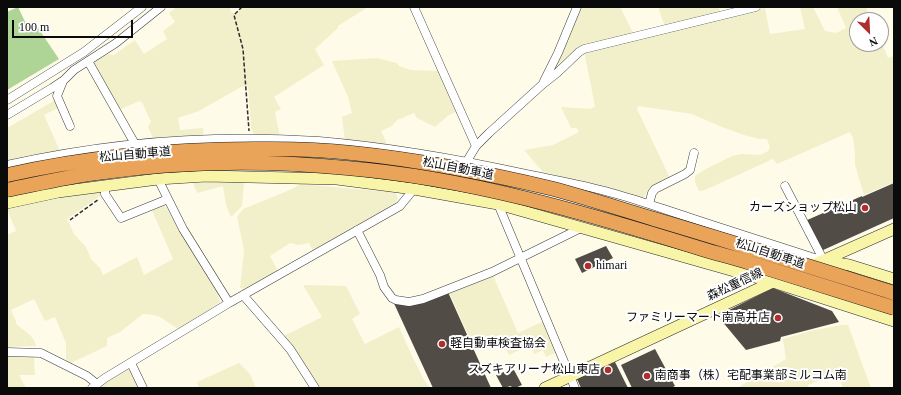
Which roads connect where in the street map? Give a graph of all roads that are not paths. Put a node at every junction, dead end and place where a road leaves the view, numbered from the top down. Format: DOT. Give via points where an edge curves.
graph roads {
  1 [pos="142,7"];
  2 [pos="161,7"];
  3 [pos="414,7"];
  4 [pos="577,7"];
  5 [pos="756,7"];
  6 [pos="88,61"];
  7 [pos="64,80"];
  8 [pos="543,84"];
  9 [pos="7,100"];
  10 [pos="7,115"];
  11 [pos="70,126"];
  12 [pos="135,144"];
  13 [pos="476,146"];
  14 [pos="694,153"];
  15 [pos="467,161"];
  16 [pos="7,165"];
  17 [pos="7,175"];
  18 [pos="158,179"];
  19 [pos="785,186"];
  20 [pos="414,189"];
  21 [pos="7,190"];
  22 [pos="105,190"];
  23 [pos="168,199"];
  24 [pos="7,203"];
  25 [pos="498,204"];
  26 [pos="648,204"];
  27 [pos="581,228"];
  28 [pos="894,229"];
  29 [pos="357,230"];
  30 [pos="520,258"];
  31 [pos="824,261"];
  32 [pos="894,279"];
  33 [pos="773,282"];
  34 [pos="894,293"];
  35 [pos="243,295"];
  36 [pos="229,303"];
  37 [pos="894,308"];
  38 [pos="894,321"];
  39 [pos="7,352"];
  40 [pos="131,363"];
  41 [pos="570,376"];
  42 [pos="94,386"];
  43 [pos="143,388"];
  44 [pos="315,388"];
  45 [pos="545,388"];
  46 [pos="575,388"];
  1 -- 9 [label="street" via="84,52"];
  2 -- 6 [label="street" via="116,43"];
  3 -- 13 [label="street"];
  4 -- 8 [label="street"];
  5 -- 8 [label="street" via="584,49"];
  6 -- 7 [label="street"];
  6 -- 12 [label="street"];
  7 -- 10 [label="street"];
  7 -- 11 [label="street" via="57,96"];
  8 -- 13 [label="street"];
  12 -- 15 [label="street" via="180,140 318,141"];
  12 -- 16 [label="street" via="41,157"];
  13 -- 15 [label="street"];
  14 -- 26 [label="street" via="690,170 655,189"];
  15 -- 20 [label="street"];
  15 -- 26 [label="street" via="609,192"];
  17 -- 34 [label="highway, 松山自動車道, bridge" via="94,158 152,152 248,148 350,152 410,160 556,190"];
  18 -- 20 [label="street" via="206,176 337,179"];
  18 -- 22 [label="street"];
  18 -- 23 [label="street"];
  19 -- 31 [label="street"];
  20 -- 25 [label="street"];
  20 -- 29 [label="street" via="400,206"];
  21 -- 37 [label="highway, 松山自動車道, bridge" via="96,173 198,165 298,164 400,174 552,204"];
  22 -- 23 [label="street" via="120,218"];
  22 -- 24 [label="street" via="58,192"];
  23 -- 36 [label="street"];
  25 -- 27 [label="street"];
  25 -- 30 [label="street"];
  26 -- 31 [label="street"];
  27 -- 30 [label="street"];
  27 -- 33 [label="street"];
  28 -- 31 [label="street, 森松重信線"];
  29 -- 30 [label="street" via="384,287 396,300 409,302 423,299"];
  29 -- 35 [label="street"];
  30 -- 41 [label="street"];
  31 -- 32 [label="street" via="849,265"];
  31 -- 33 [label="street, 森松重信線"];
  33 -- 38 [label="street"];
  33 -- 41 [label="street, 森松重信線"];
  35 -- 36 [label="street"];
  35 -- 44 [label="street" via="290,349"];
  36 -- 40 [label="street"];
  39 -- 42 [label="street" via="41,353 87,376"];
  40 -- 42 [label="street"];
  40 -- 43 [label="street"];
  41 -- 45 [label="street, 森松重信線"];
  41 -- 46 [label="street"];
}
